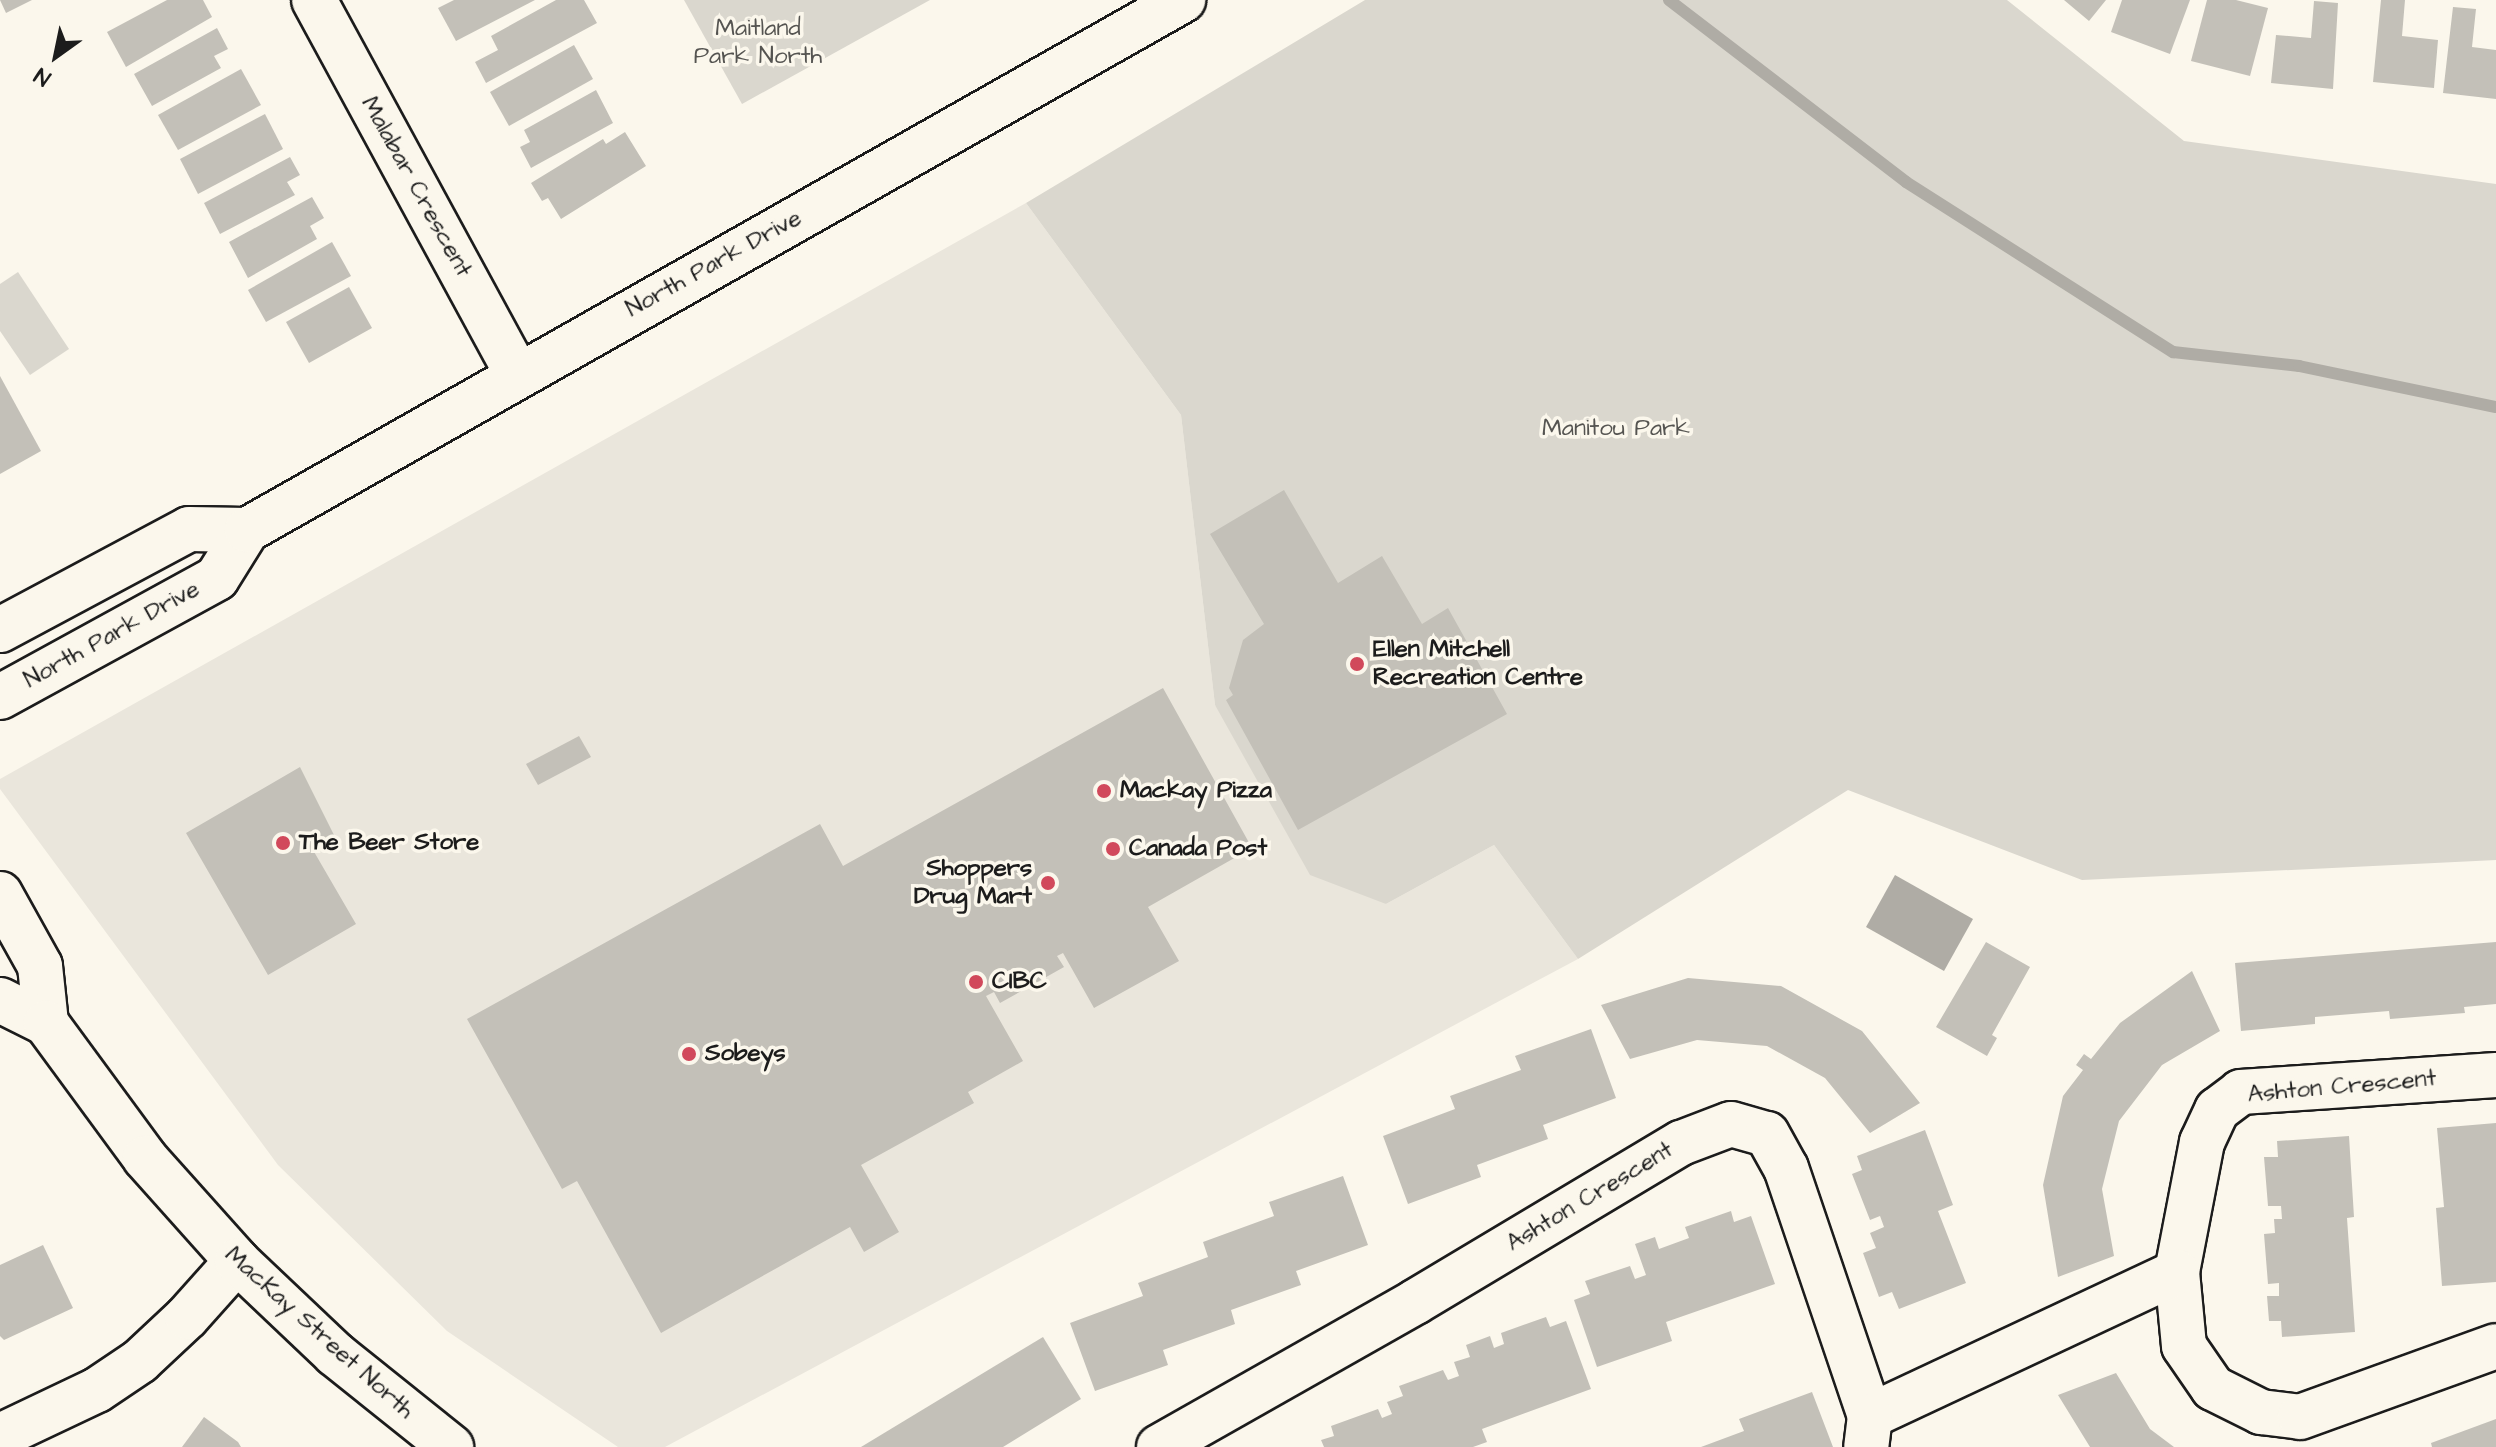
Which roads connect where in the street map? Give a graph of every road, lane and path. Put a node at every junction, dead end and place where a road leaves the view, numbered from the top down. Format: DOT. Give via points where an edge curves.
graph roads {
  1 [pos="314,0"];
  2 [pos="1183,0"];
  3 [pos="518,375"];
  4 [pos="247,530"];
  5 [pos="0,630"];
  6 [pos="0,697"];
  7 [pos="0,894"];
  8 [pos="0,1000"];
  9 [pos="46,1023"];
  10 [pos="2496,1075"];
  11 [pos="237,1261"];
  12 [pos="2177,1272"];
  13 [pos="2496,1346"];
  14 [pos="50,1432"];
  15 [pos="1868,1432"];
  16 [pos="0,1436"];
  17 [pos="451,1447"];
  18 [pos="1159,1447"];
  1 -- 3 [label="street, Malabar Crescent"];
  2 -- 3 [label="street, North Park Drive"];
  3 -- 4 [label="street, North Park Drive"];
  4 -- 5 [label="street" via="189,529"];
  4 -- 6 [label="street, North Park Drive" via="217,578"];
  7 -- 9 [label="street" via="40,966"];
  8 -- 9 [label="street, MacKay Street North"];
  9 -- 11 [label="street, MacKay Street North" via="145,1158"];
  10 -- 12 [label="street, Ashton Crescent" via="2241,1092 2217,1110 2202,1142"];
  11 -- 14 [label="street" via="140,1361"];
  11 -- 17 [label="street, MacKay Street North" via="335,1354"];
  12 -- 13 [label="street, Ashton Crescent" via="2184,1346 2213,1388 2261,1412 2300,1417"];
  12 -- 15 [label="street, Ashton Crescent"];
  14 -- 16 [label="street"];
  15 -- 18 [label="street, Ashton Crescent" via="1786,1168 1767,1134 1731,1124 1681,1143"];
}
